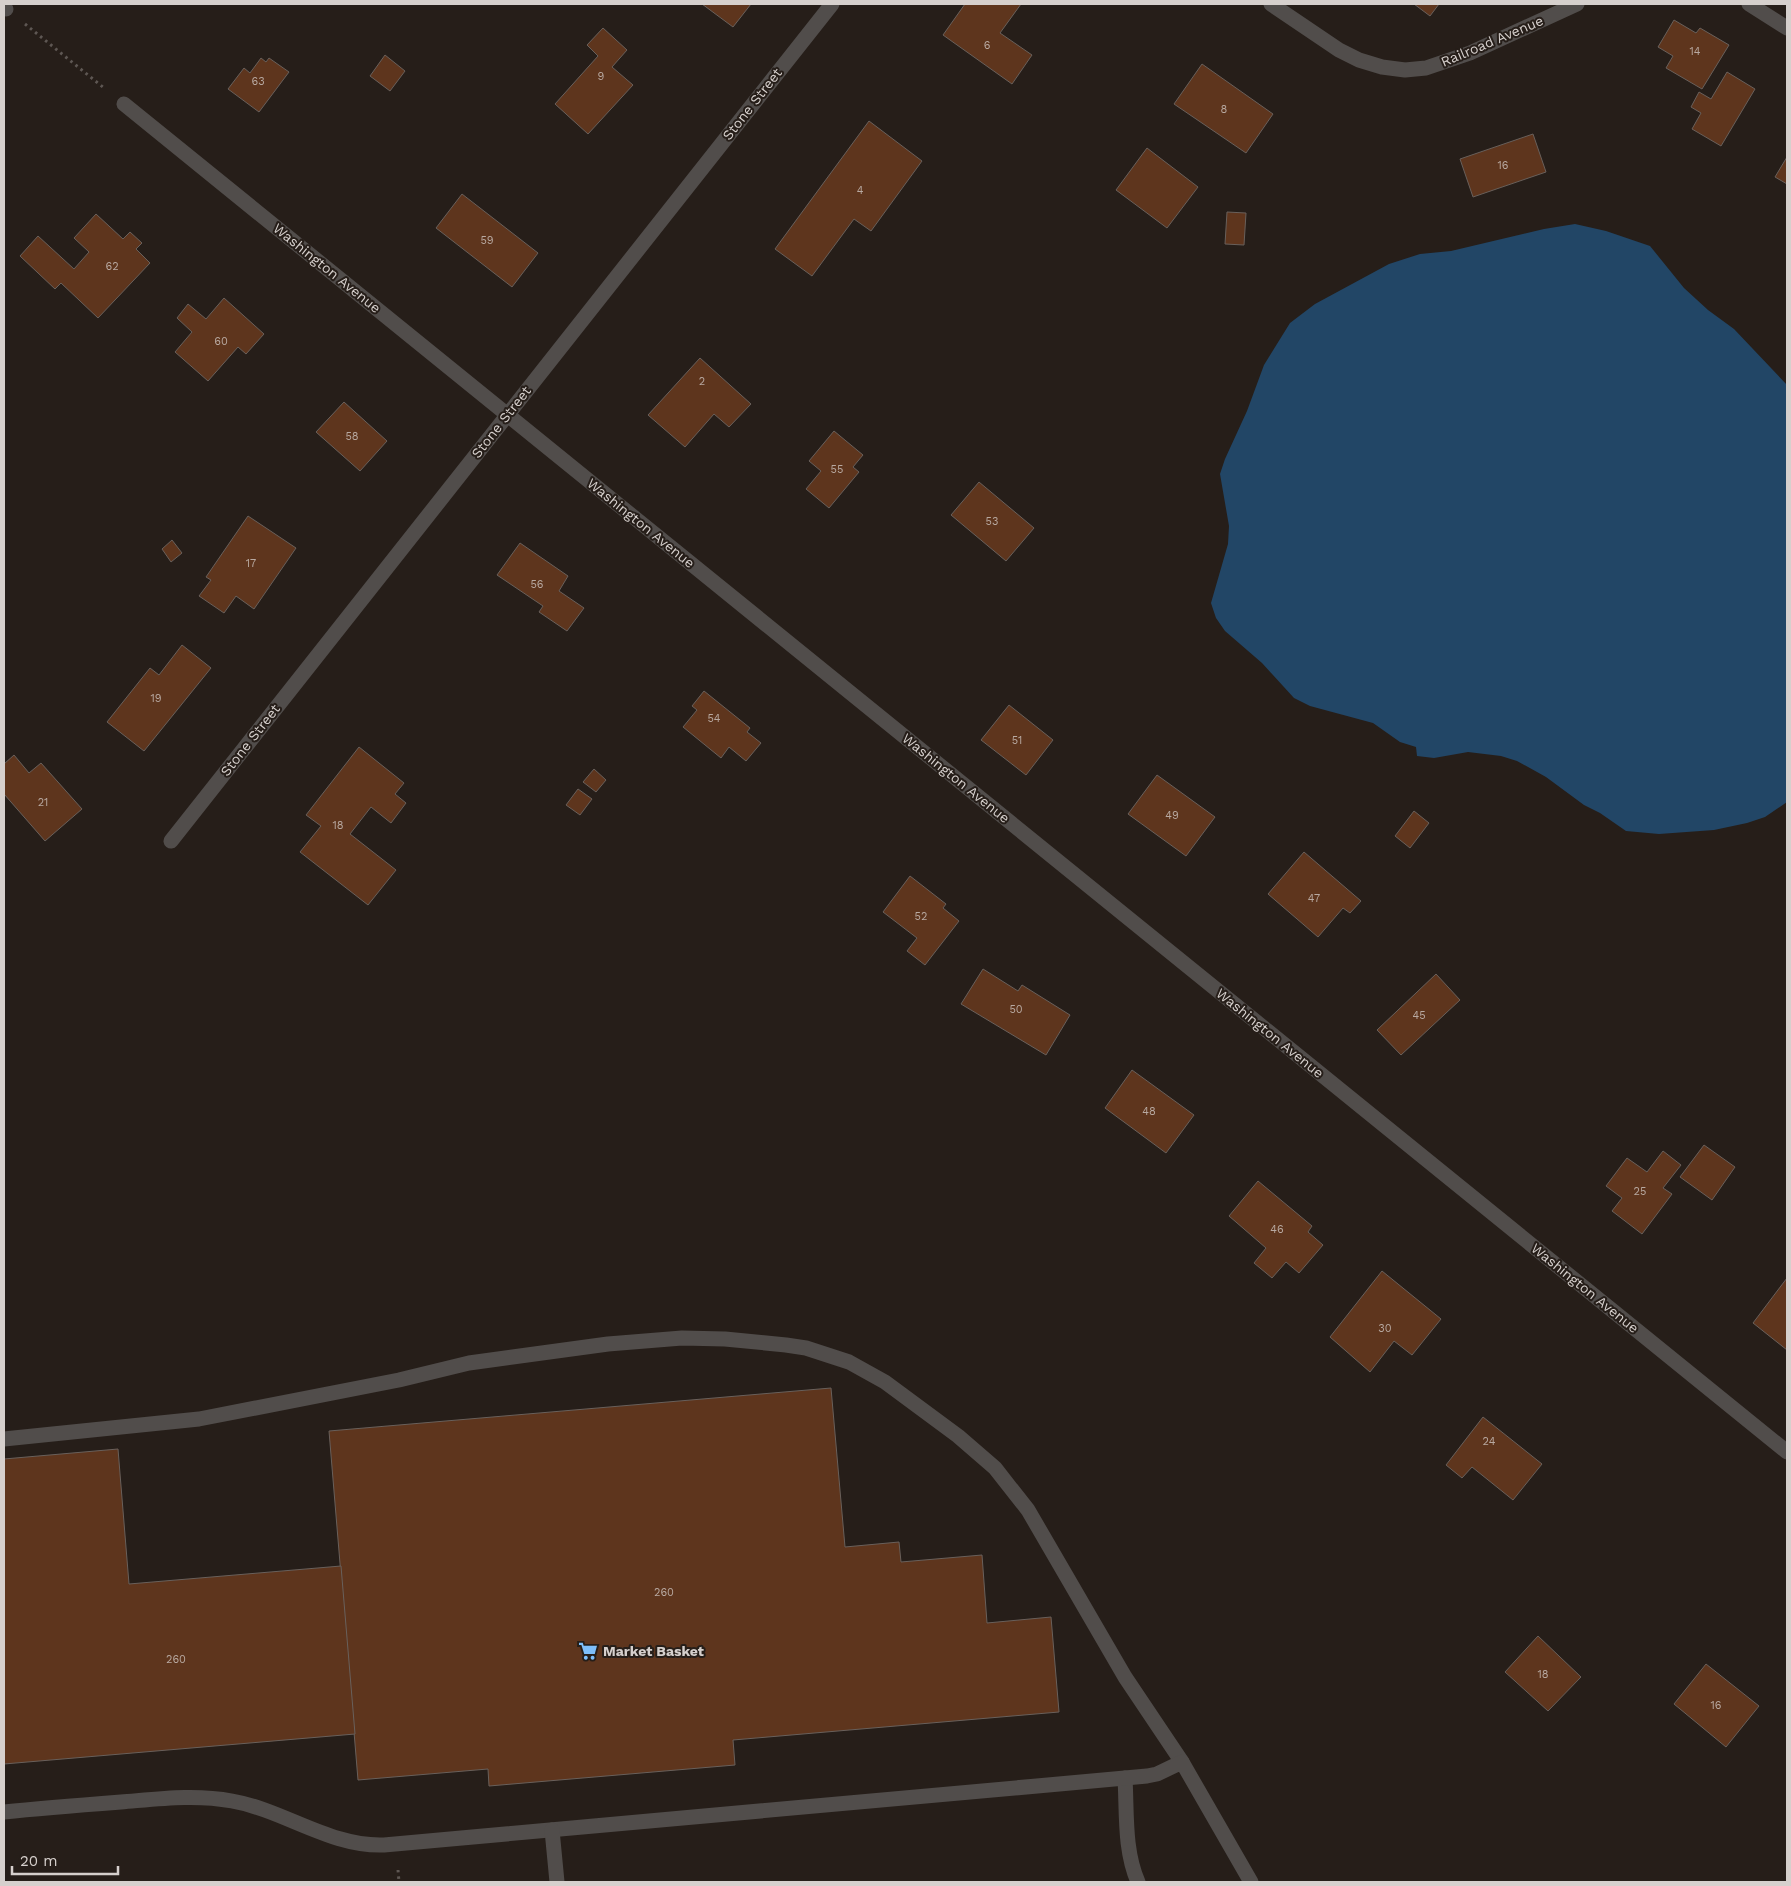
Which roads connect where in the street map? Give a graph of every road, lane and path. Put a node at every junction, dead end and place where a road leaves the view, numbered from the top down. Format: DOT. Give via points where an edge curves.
graph roads {
  1 [pos="832,4"];
  2 [pos="1271,4"];
  3 [pos="1577,4"];
  4 [pos="1749,4"];
  5 [pos="5,8"];
  6 [pos="1787,28"];
  7 [pos="124,104"];
  8 [pos="508,414"];
  9 [pos="171,841"];
  10 [pos="4,1439"];
  11 [pos="1787,1452"];
  12 [pos="1182,1762"];
  13 [pos="1125,1778"];
  14 [pos="4,1812"];
  15 [pos="552,1830"];
  16 [pos="557,1882"];
  17 [pos="1138,1882"];
  18 [pos="1250,1882"];
  1 -- 8 [label="street, Stone Street"];
  2 -- 3 [label="street, Railroad Avenue" via="1338,50 1382,67 1405,70 1426,68 1470,53"];
  4 -- 6 [label="street"];
  5 -- 7 [label="path"];
  7 -- 8 [label="street, Washington Avenue"];
  8 -- 9 [label="street, Stone Street"];
  8 -- 11 [label="street, Washington Avenue"];
  10 -- 12 [label="street" via="199,1419 469,1363 608,1344 682,1338 726,1339 806,1348 849,1362 885,1382 995,1468 1028,1510 1125,1677"];
  12 -- 13 [label="street" via="1157,1774"];
  12 -- 18 [label="street"];
  13 -- 15 [label="street"];
  13 -- 17 [label="street" via="1128,1839"];
  14 -- 15 [label="street" via="168,1798 212,1798 254,1806 344,1841 374,1846"];
  15 -- 16 [label="street"];
}
